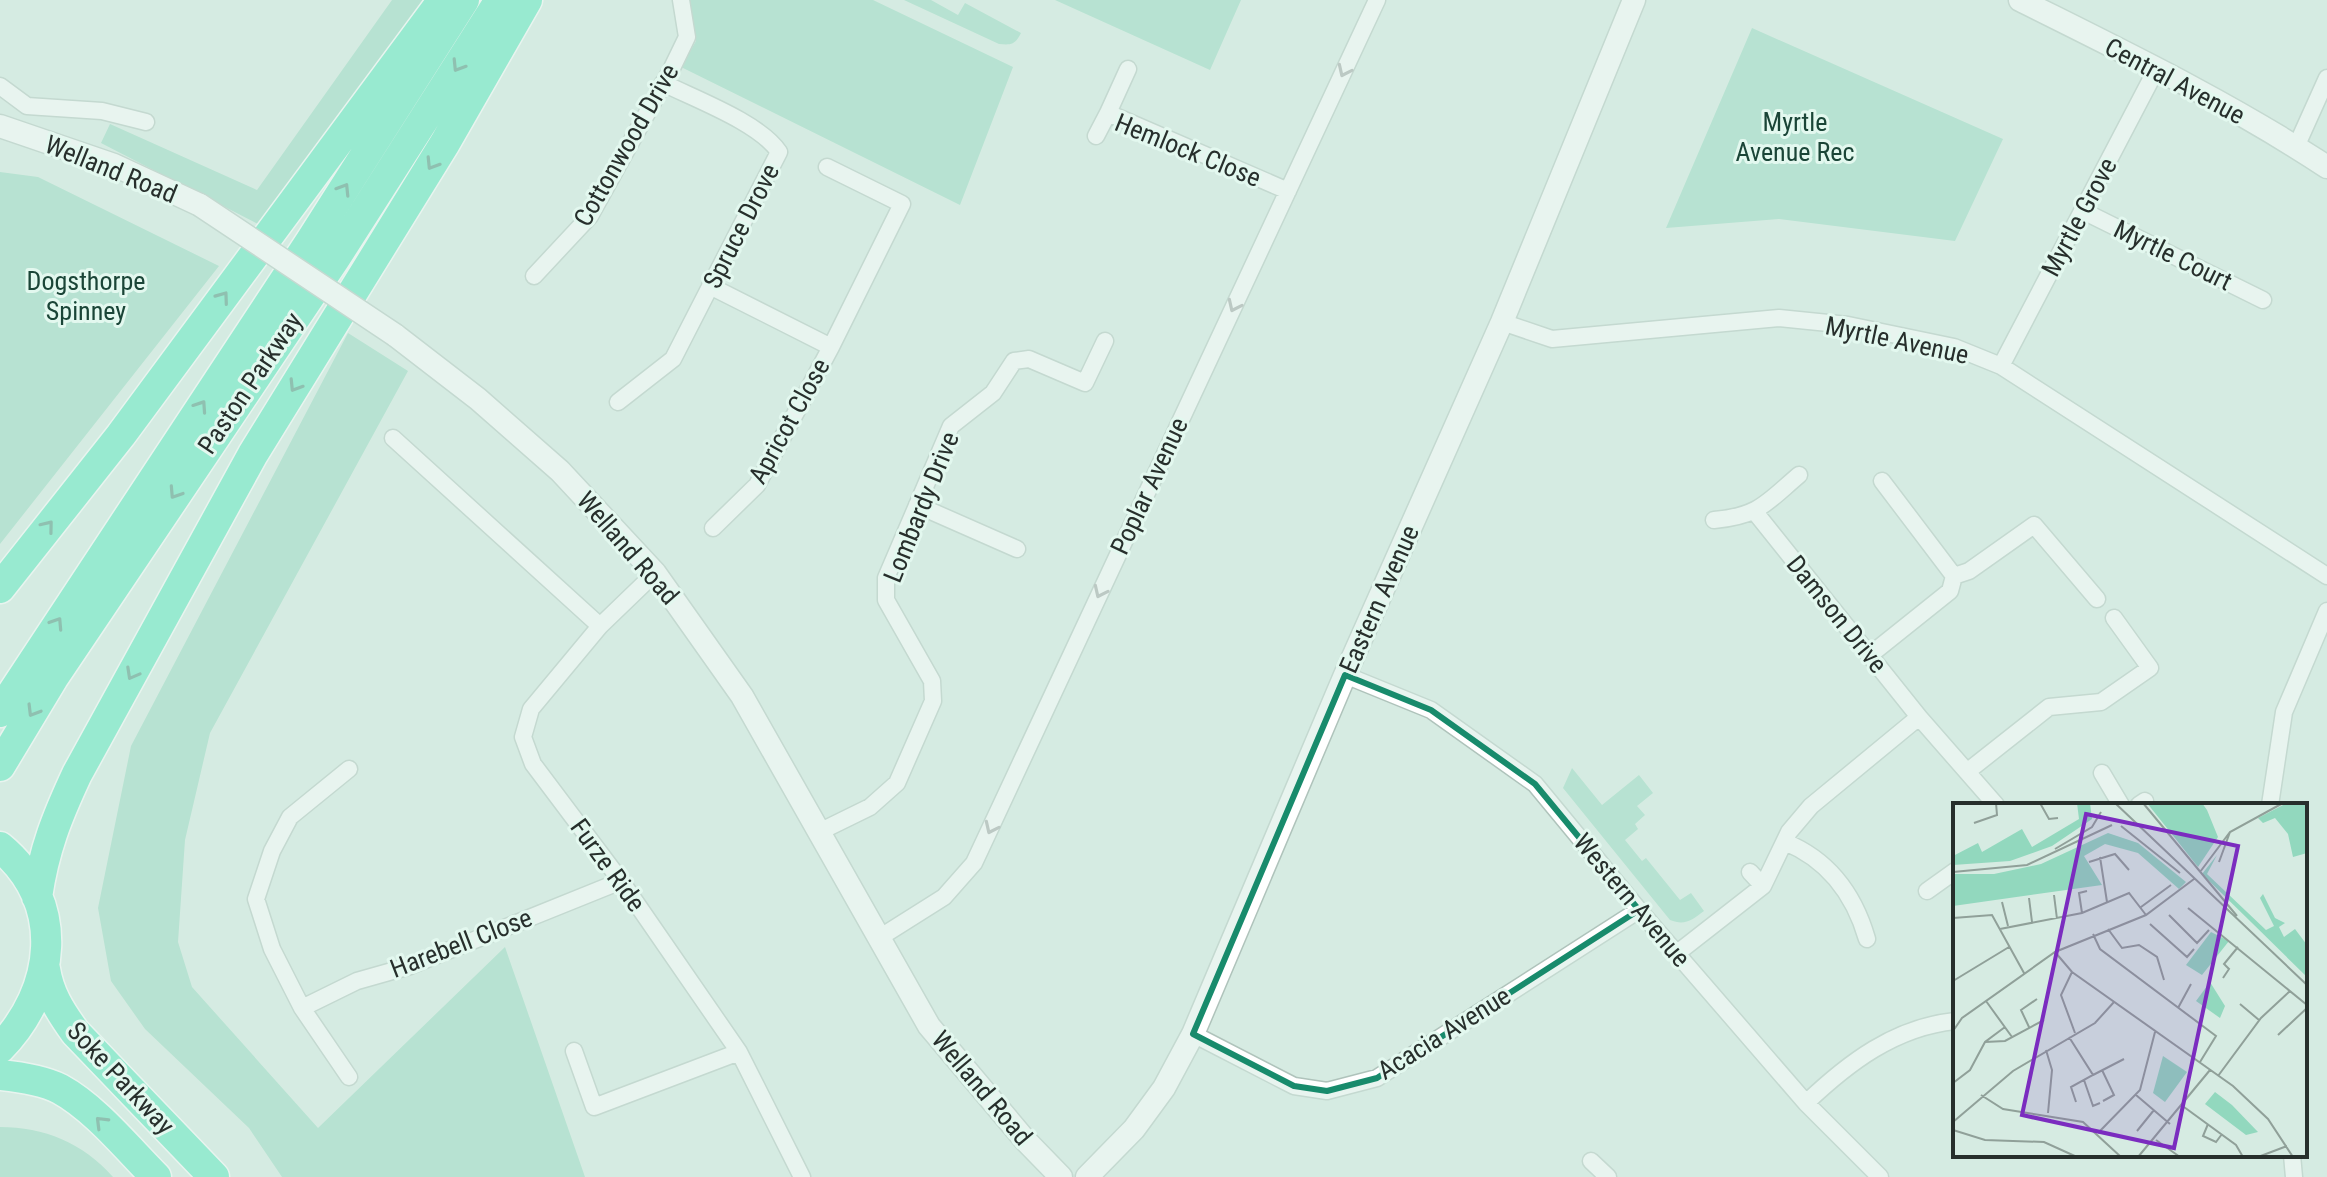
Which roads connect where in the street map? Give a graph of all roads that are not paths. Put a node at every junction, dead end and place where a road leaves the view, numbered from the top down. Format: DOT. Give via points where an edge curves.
graph roads {
  1 [pos="443,0"];
  2 [pos="464,0"];
  3 [pos="500,0"];
  4 [pos="527,0"];
  5 [pos="681,0"];
  6 [pos="1377,0"];
  7 [pos="1634,0"];
  8 [pos="2020,0"];
  9 [pos="2157,68"];
  10 [pos="1128,69"];
  11 [pos="2327,78"];
  12 [pos="663,83"];
  13 [pos="0,86"];
  14 [pos="1108,113"];
  15 [pos="146,122"];
  16 [pos="0,126"];
  17 [pos="1096,136"];
  18 [pos="2296,147"];
  19 [pos="827,167"];
  20 [pos="2327,167"];
  21 [pos="1288,191"];
  22 [pos="2083,211"];
  23 [pos="534,276"];
  24 [pos="710,286"];
  25 [pos="2263,300"];
  26 [pos="1502,322"];
  27 [pos="1105,341"];
  28 [pos="831,347"];
  29 [pos="2001,366"];
  30 [pos="618,402"];
  31 [pos="393,438"];
  32 [pos="1799,475"];
  33 [pos="1882,481"];
  34 [pos="917,505"];
  35 [pos="1755,512"];
  36 [pos="1714,520"];
  37 [pos="713,528"];
  38 [pos="1017,549"];
  39 [pos="655,573"];
  40 [pos="1954,576"];
  41 [pos="2327,576"];
  42 [pos="0,588"];
  43 [pos="2097,599"];
  44 [pos="2327,611"];
  45 [pos="2114,618"];
  46 [pos="600,626"];
  47 [pos="1870,655"];
  48 [pos="1345,675"];
  49 [pos="0,712"];
  50 [pos="1919,717"];
  51 [pos="0,766"];
  52 [pos="349,769"];
  53 [pos="1968,771"];
  54 [pos="2102,773"];
  55 [pos="1994,803"];
  56 [pos="2120,803"];
  57 [pos="2270,803"];
  58 [pos="819,832"];
  59 [pos="1785,842"];
  60 [pos="7,853"];
  61 [pos="1750,872"];
  62 [pos="1953,872"];
  63 [pos="621,881"];
  64 [pos="1763,886"];
  65 [pos="1927,891"];
  66 [pos="37,897"];
  67 [pos="1639,910"];
  68 [pos="879,938"];
  69 [pos="1867,939"];
  70 [pos="1676,954"];
  71 [pos="45,969"];
  72 [pos="302,1008"];
  73 [pos="1953,1022"];
  74 [pos="1193,1034"];
  75 [pos="0,1048"];
  76 [pos="574,1051"];
  77 [pos="739,1052"];
  78 [pos="0,1075"];
  79 [pos="349,1077"];
  80 [pos="1806,1103"];
  81 [pos="2292,1157"];
  82 [pos="1591,1161"];
  83 [pos="156,1177"];
  84 [pos="214,1177"];
  85 [pos="802,1177"];
  86 [pos="1061,1177"];
  87 [pos="1087,1177"];
  88 [pos="1608,1177"];
  89 [pos="1880,1177"];
  90 [pos="2294,1177"];
  42 -- 1 [label="highway, one-way" via="121,435"];
  49 -- 2 [label="highway, Paston Parkway, one-way"];
  3 -- 51 [label="highway, Paston Parkway, one-way"];
  4 -- 66 [label="highway, one-way" via="253,454 77,774 52,827"];
  5 -- 12 [label="street, Cottonwood Drive" via="687,37"];
  6 -- 21 [label="street, Poplar Avenue, one-way"];
  7 -- 26 [label="street, Eastern Avenue"];
  8 -- 9 [label="street, Central Avenue"];
  9 -- 18 [label="street, Central Avenue"];
  9 -- 22 [label="street, Myrtle Grove"];
  10 -- 14 [label="street"];
  11 -- 18 [label="street"];
  12 -- 23 [label="street, Cottonwood Drive" via="590,216"];
  12 -- 24 [label="street, Spruce Drove" via="756,129 779,152"];
  13 -- 15 [label="street" via="27,106 102,111"];
  14 -- 17 [label="street, Hemlock Close"];
  14 -- 21 [label="street, Hemlock Close"];
  16 -- 39 [label="street, Welland Road, bridge" via="114,165 200,205 395,335 560,471"];
  18 -- 20 [label="street, Central Avenue"];
  19 -- 28 [label="street, Apricot Close" via="902,204"];
  21 -- 68 [label="street, Poplar Avenue, one-way" via="974,863 944,897"];
  22 -- 25 [label="street, Myrtle Court"];
  22 -- 29 [label="street, Myrtle Grove"];
  24 -- 28 [label="street, Apricot Close"];
  24 -- 30 [label="street, Spruce Drove" via="673,359"];
  26 -- 29 [label="street, Myrtle Avenue" via="1552,339 1779,318 1848,325 1954,347"];
  26 -- 48 [label="street, Eastern Avenue"];
  27 -- 34 [label="street, Lombardy Drive" via="1085,383 1012,354 993,393 951,426"];
  28 -- 37 [label="street, Apricot Close" via="757,485"];
  29 -- 41 [label="street, Myrtle Avenue"];
  31 -- 46 [label="street"];
  32 -- 35 [label="street"];
  33 -- 40 [label="street"];
  34 -- 38 [label="street"];
  34 -- 58 [label="street, Lombardy Drive" via="886,578 886,600 932,681 933,701 897,783 870,807"];
  35 -- 36 [label="street"];
  35 -- 47 [label="street, Damson Drive"];
  39 -- 46 [label="street, Furze Ride"];
  39 -- 58 [label="street, Welland Road" via="742,696"];
  40 -- 43 [label="street" via="2034,525"];
  40 -- 47 [label="street" via="1950,591"];
  44 -- 57 [label="street" via="2284,712"];
  45 -- 53 [label="street" via="2150,668 2101,702 2049,707"];
  46 -- 63 [label="street, Furze Ride" via="531,709 523,737 533,764"];
  47 -- 50 [label="street, Damson Drive"];
  48 -- 67 [label="street, Western Avenue" via="1431,710 1535,784"];
  48 -- 74 [label="street, Eastern Avenue"];
  50 -- 53 [label="street, Damson Drive"];
  50 -- 59 [label="street" via="1811,806"];
  52 -- 72 [label="street" via="290,817 256,899 272,949"];
  53 -- 55 [label="street, Damson Drive"];
  54 -- 56 [label="street"];
  58 -- 68 [label="street, Welland Road"];
  59 -- 64 [label="street"];
  59 -- 69 [label="street" via="1820,860 1860,913"];
  60 -- 66 [label="highway"];
  61 -- 64 [label="street"];
  62 -- 65 [label="street"];
  63 -- 72 [label="street, Harebell Close" via="410,966 357,981"];
  63 -- 77 [label="street, Furze Ride"];
  64 -- 70 [label="street"];
  66 -- 71 [label="highway" via="47,944"];
  67 -- 70 [label="street, Western Avenue"];
  67 -- 74 [label="street, Acacia Avenue" via="1377,1078 1327,1091 1294,1086"];
  68 -- 86 [label="street, Welland Road" via="929,1026"];
  70 -- 80 [label="street, Western Avenue"];
  71 -- 75 [label="highway" via="29,1013"];
  71 -- 84 [label="highway, Soke Parkway" via="56,1006 75,1032"];
  72 -- 79 [label="street"];
  73 -- 80 [label="street" via="1892,1037 1841,1070"];
  74 -- 87 [label="street, Eastern Avenue" via="1134,1129"];
  76 -- 77 [label="street" via="594,1107"];
  77 -- 85 [label="street, Furze Ride"];
  83 -- 78 [label="highway, Soke Parkway, one-way" via="60,1089"];
  80 -- 89 [label="street, Western Avenue"];
  81 -- 90 [label="street"];
  82 -- 88 [label="street"];
}
